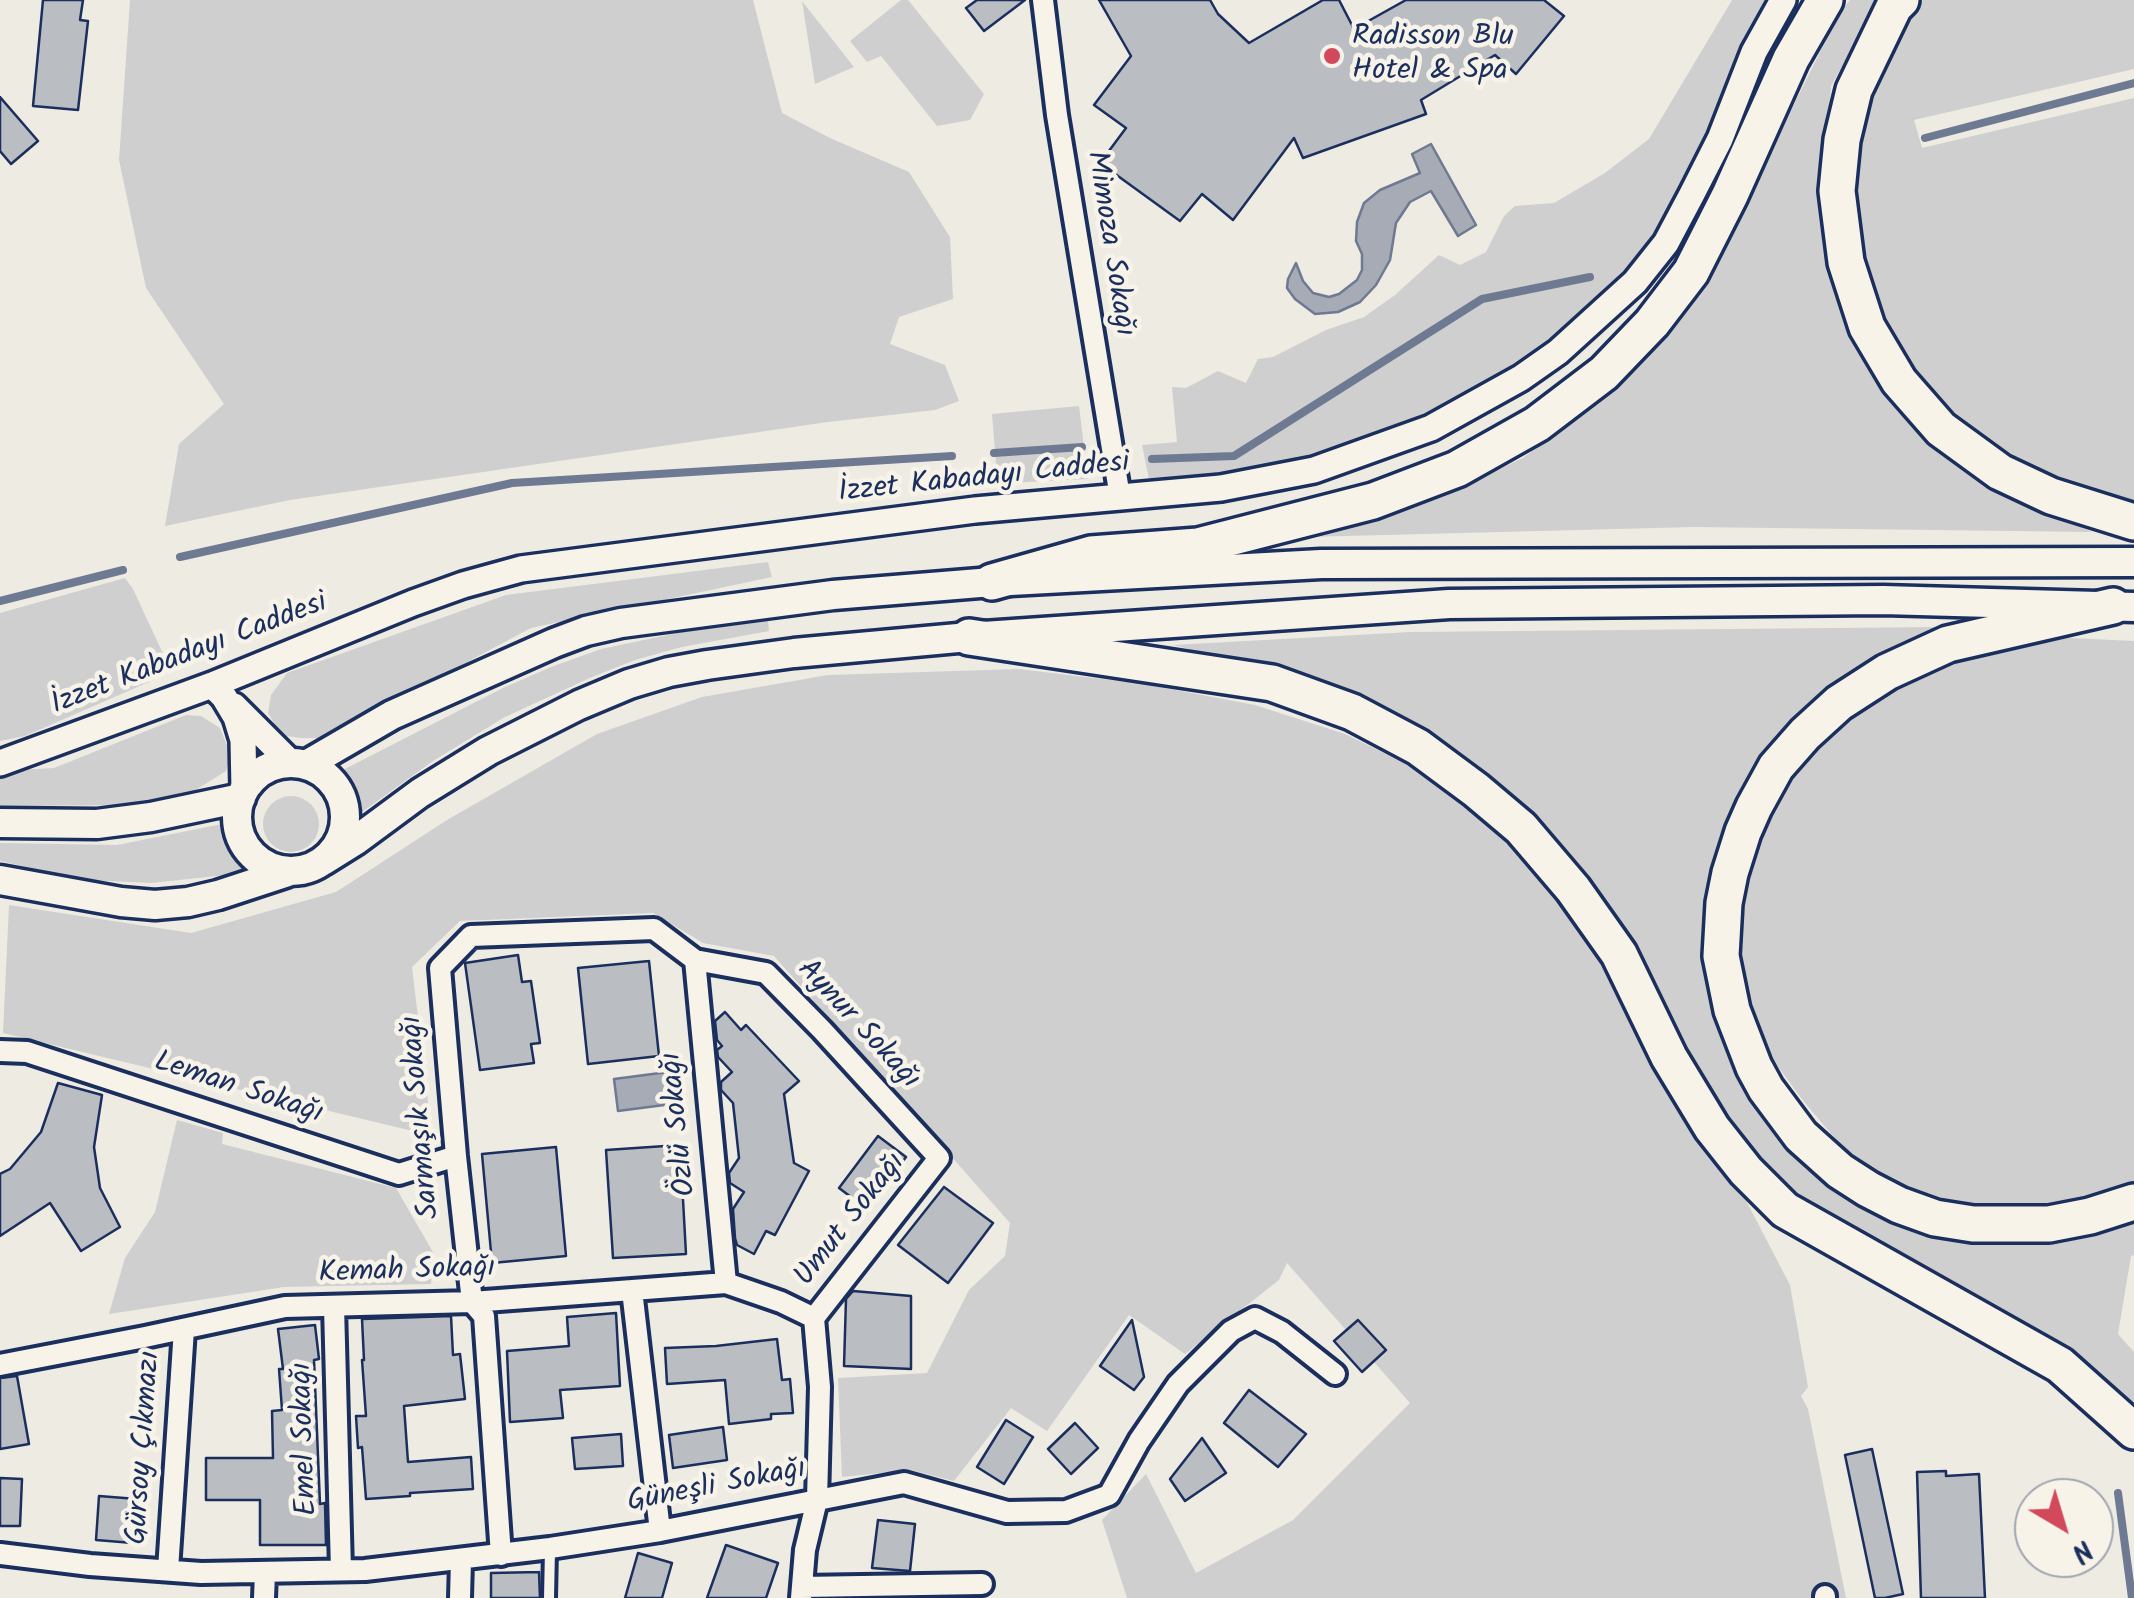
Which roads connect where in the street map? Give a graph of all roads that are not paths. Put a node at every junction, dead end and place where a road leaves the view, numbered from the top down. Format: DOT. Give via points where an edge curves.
graph roads {
  1 [pos="1043,0"];
  2 [pos="1782,0"];
  3 [pos="1824,0"];
  4 [pos="1902,0"];
  5 [pos="1120,497"];
  6 [pos="2134,522"];
  7 [pos="2134,562"];
  8 [pos="992,582"];
  9 [pos="2124,606"];
  10 [pos="969,637"];
  11 [pos="212,685"];
  12 [pos="0,764"];
  13 [pos="298,764"];
  14 [pos="242,794"];
  15 [pos="0,823"];
  16 [pos="323,861"];
  17 [pos="288,872"];
  18 [pos="0,880"];
  19 [pos="695,960"];
  20 [pos="440,968"];
  21 [pos="0,1051"];
  22 [pos="456,1156"];
  23 [pos="939,1158"];
  24 [pos="2134,1202"];
  25 [pos="726,1282"];
  26 [pos="632,1290"];
  27 [pos="472,1302"];
  28 [pos="334,1306"];
  29 [pos="814,1318"];
  30 [pos="184,1329"];
  31 [pos="0,1364"];
  32 [pos="1334,1374"];
  33 [pos="2134,1430"];
  34 [pos="816,1500"];
  35 [pos="660,1531"];
  36 [pos="550,1548"];
  37 [pos="0,1554"];
  38 [pos="501,1555"];
  39 [pos="461,1560"];
  40 [pos="168,1570"];
  41 [pos="340,1570"];
  42 [pos="264,1572"];
  43 [pos="982,1584"];
  44 [pos="802,1592"];
  45 [pos="264,1598"];
  46 [pos="460,1598"];
  47 [pos="549,1598"];
  1 -- 5 [label="street, Mimoza Sokağı"];
  2 -- 5 [label="street, İzzet Kabadayı Caddesi" via="1666,243 1635,282 1558,352 1431,428 1314,470 1221,488"];
  3 -- 8 [label="highway" via="1691,272 1604,373 1538,424 1457,469 1372,501 1198,546 1091,554"];
  4 -- 6 [label="highway" via="1854,90 1842,140 1837,191 1846,262 1867,327 1899,382 1941,429 2000,472"];
  5 -- 11 [label="street, İzzet Kabadayı Caddesi" via="521,570 413,603"];
  7 -- 8 [label="main road" via="1321,564"];
  8 -- 13 [label="main road" via="833,595 586,631"];
  9 -- 10 [label="main road" via="1883,600 1449,604"];
  9 -- 24 [label="highway" via="1948,644 1839,703 1776,767 1754,808 1730,873 1721,956 1732,1010 1766,1089 1801,1136 1868,1190 1934,1218 1974,1224 2050,1224"];
  10 -- 16 [label="main road" via="706,664 629,684 488,751"];
  10 -- 33 [label="highway" via="1272,683 1352,712 1418,747 1520,828 1573,889 1619,954 1712,1128 1786,1210 2060,1366"];
  11 -- 12 [label="street, İzzet Kabadayı Caddesi"];
  11 -- 13 [label="street"];
  11 -- 14 [label="street" via="236,717 243,740"];
  13 -- 14 [label="main road" via="272,766"];
  13 -- 16 [label="main road" via="321,772 342,799 343,833"];
  14 -- 15 [label="main road" via="97,824"];
  14 -- 17 [label="main road" via="237,826 243,844 270,868"];
  16 -- 17 [label="main road"];
  17 -- 18 [label="main road" via="218,896 155,905"];
  19 -- 20 [label="street, Aynur Sokağı" via="654,929 471,936"];
  19 -- 23 [label="street, Aynur Sokağı" via="766,973"];
  19 -- 25 [label="street, Özlü Sokağı"];
  20 -- 22 [label="street, Sarmaşık Sokağı"];
  21 -- 22 [label="street, Leman Sokağı" via="27,1052 399,1174"];
  22 -- 27 [label="street, Sarmaşık Sokağı"];
  23 -- 29 [label="street, Umut Sokağı"];
  25 -- 26 [label="street, Kemah Sokağı"];
  25 -- 29 [label="street, Kemah Sokağı"];
  26 -- 27 [label="street, Kemah Sokağı"];
  26 -- 35 [label="street"];
  27 -- 28 [label="street, Kemah Sokağı"];
  27 -- 38 [label="street, Sarmaşık Sokağı" via="484,1316"];
  28 -- 30 [label="street, Kemah Sokağı" via="285,1307"];
  28 -- 41 [label="street, Emel Sokağı"];
  29 -- 34 [label="street, Umut Sokağı" via="820,1387"];
  30 -- 31 [label="street, Kemah Sokağı"];
  30 -- 40 [label="street, Gürsoy Çıkmazı"];
  32 -- 34 [label="street, Güneşli Sokağı" via="1256,1318 1231,1331 1178,1384 1109,1495 1066,1512 1007,1512 904,1484"];
  34 -- 35 [label="street, Güneşli Sokağı"];
  34 -- 44 [label="street, Umut Sokağı"];
  35 -- 36 [label="street, Güneşli Sokağı"];
  36 -- 38 [label="street, Güneşli Sokağı"];
  36 -- 47 [label="lane"];
  37 -- 40 [label="street, Güneşli Sokağı"];
  38 -- 39 [label="street, Güneşli Sokağı"];
  39 -- 41 [label="street, Güneşli Sokağı"];
  39 -- 46 [label="street"];
  40 -- 42 [label="street, Güneşli Sokağı"];
  41 -- 42 [label="street, Güneşli Sokağı"];
  42 -- 45 [label="street"];
  43 -- 44 [label="street"];
}
